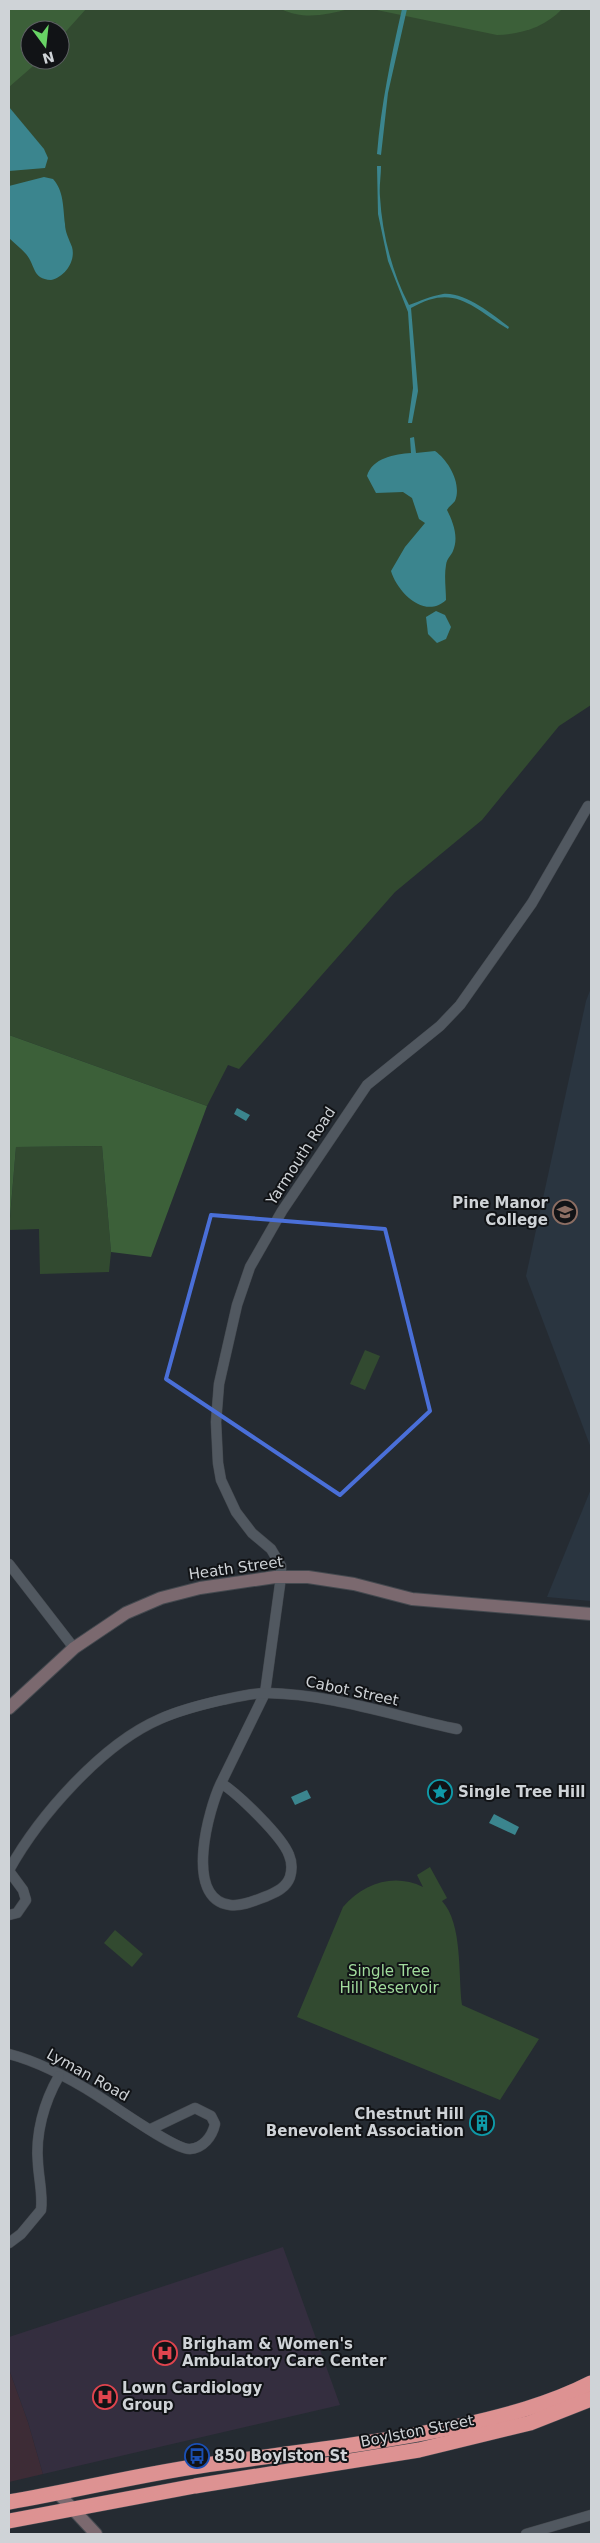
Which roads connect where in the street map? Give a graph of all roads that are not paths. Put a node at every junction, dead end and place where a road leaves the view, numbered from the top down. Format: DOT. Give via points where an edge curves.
graph roads {
  1 [pos="588,806"];
  2 [pos="9,1564"];
  3 [pos="281,1577"];
  4 [pos="591,1614"];
  5 [pos="74,1648"];
  6 [pos="264,1693"];
  7 [pos="9,1708"];
  8 [pos="457,1729"];
  9 [pos="221,1783"];
  10 [pos="9,1871"];
  11 [pos="9,1914"];
  12 [pos="9,2054"];
  13 [pos="59,2076"];
  14 [pos="151,2129"];
  15 [pos="9,2243"];
  16 [pos="591,2383"];
  17 [pos="591,2399"];
  18 [pos="57,2492"];
  19 [pos="9,2494"];
  20 [pos="25,2499"];
  21 [pos="9,2502"];
  22 [pos="72,2509"];
  23 [pos="591,2515"];
  24 [pos="9,2521"];
  25 [pos="96,2534"];
  26 [pos="526,2534"];
  1 -- 3 [label="street, Yarmouth Road" via="532,903 460,1005 440,1026 367,1085 282,1211 250,1267 237,1305 219,1384 216,1422 218,1463 221,1480 236,1512 271,1549 281,1566"];
  2 -- 5 [label="street"];
  3 -- 4 [label="street, Heath Street" via="308,1577 354,1584 412,1599"];
  3 -- 5 [label="street, Heath Street" via="200,1588 161,1598 126,1613"];
  3 -- 6 [label="street"];
  5 -- 7 [label="street, Heath Street"];
  6 -- 8 [label="street, Cabot Street" via="324,1698"];
  6 -- 9 [label="street"];
  6 -- 10 [label="street, Cabot Street" via="190,1707 158,1719 128,1738 66,1792 41,1822"];
  9 -- 9 [label="street" via="236,1794 280,1841 291,1862 286,1885 260,1899 238,1905 219,1902 212,1895 204,1870 205,1830"];
  10 -- 11 [label="street, Cabot Street" via="26,1900 17,1913"];
  12 -- 13 [label="street, Lyman Road" via="26,2058"];
  13 -- 14 [label="street, Lyman Road" via="97,2095"];
  13 -- 15 [label="street" via="43,2114 38,2138 41,2210"];
  14 -- 14 [label="street, Lyman Road" via="188,2149 201,2146 215,2124 212,2116 195,2108"];
  16 -- 18 [label="highway, Boylston Street" via="538,2405 428,2433 191,2467"];
  17 -- 22 [label="highway, Boylston Street" via="530,2423 456,2442"];
  18 -- 20 [label="highway, Boylston Street"];
  18 -- 22 [label="street"];
  19 -- 20 [label="street"];
  20 -- 21 [label="highway, Boylston Street"];
  22 -- 24 [label="highway, Boylston Street"];
  22 -- 25 [label="street"];
  23 -- 26 [label="street"];
}
